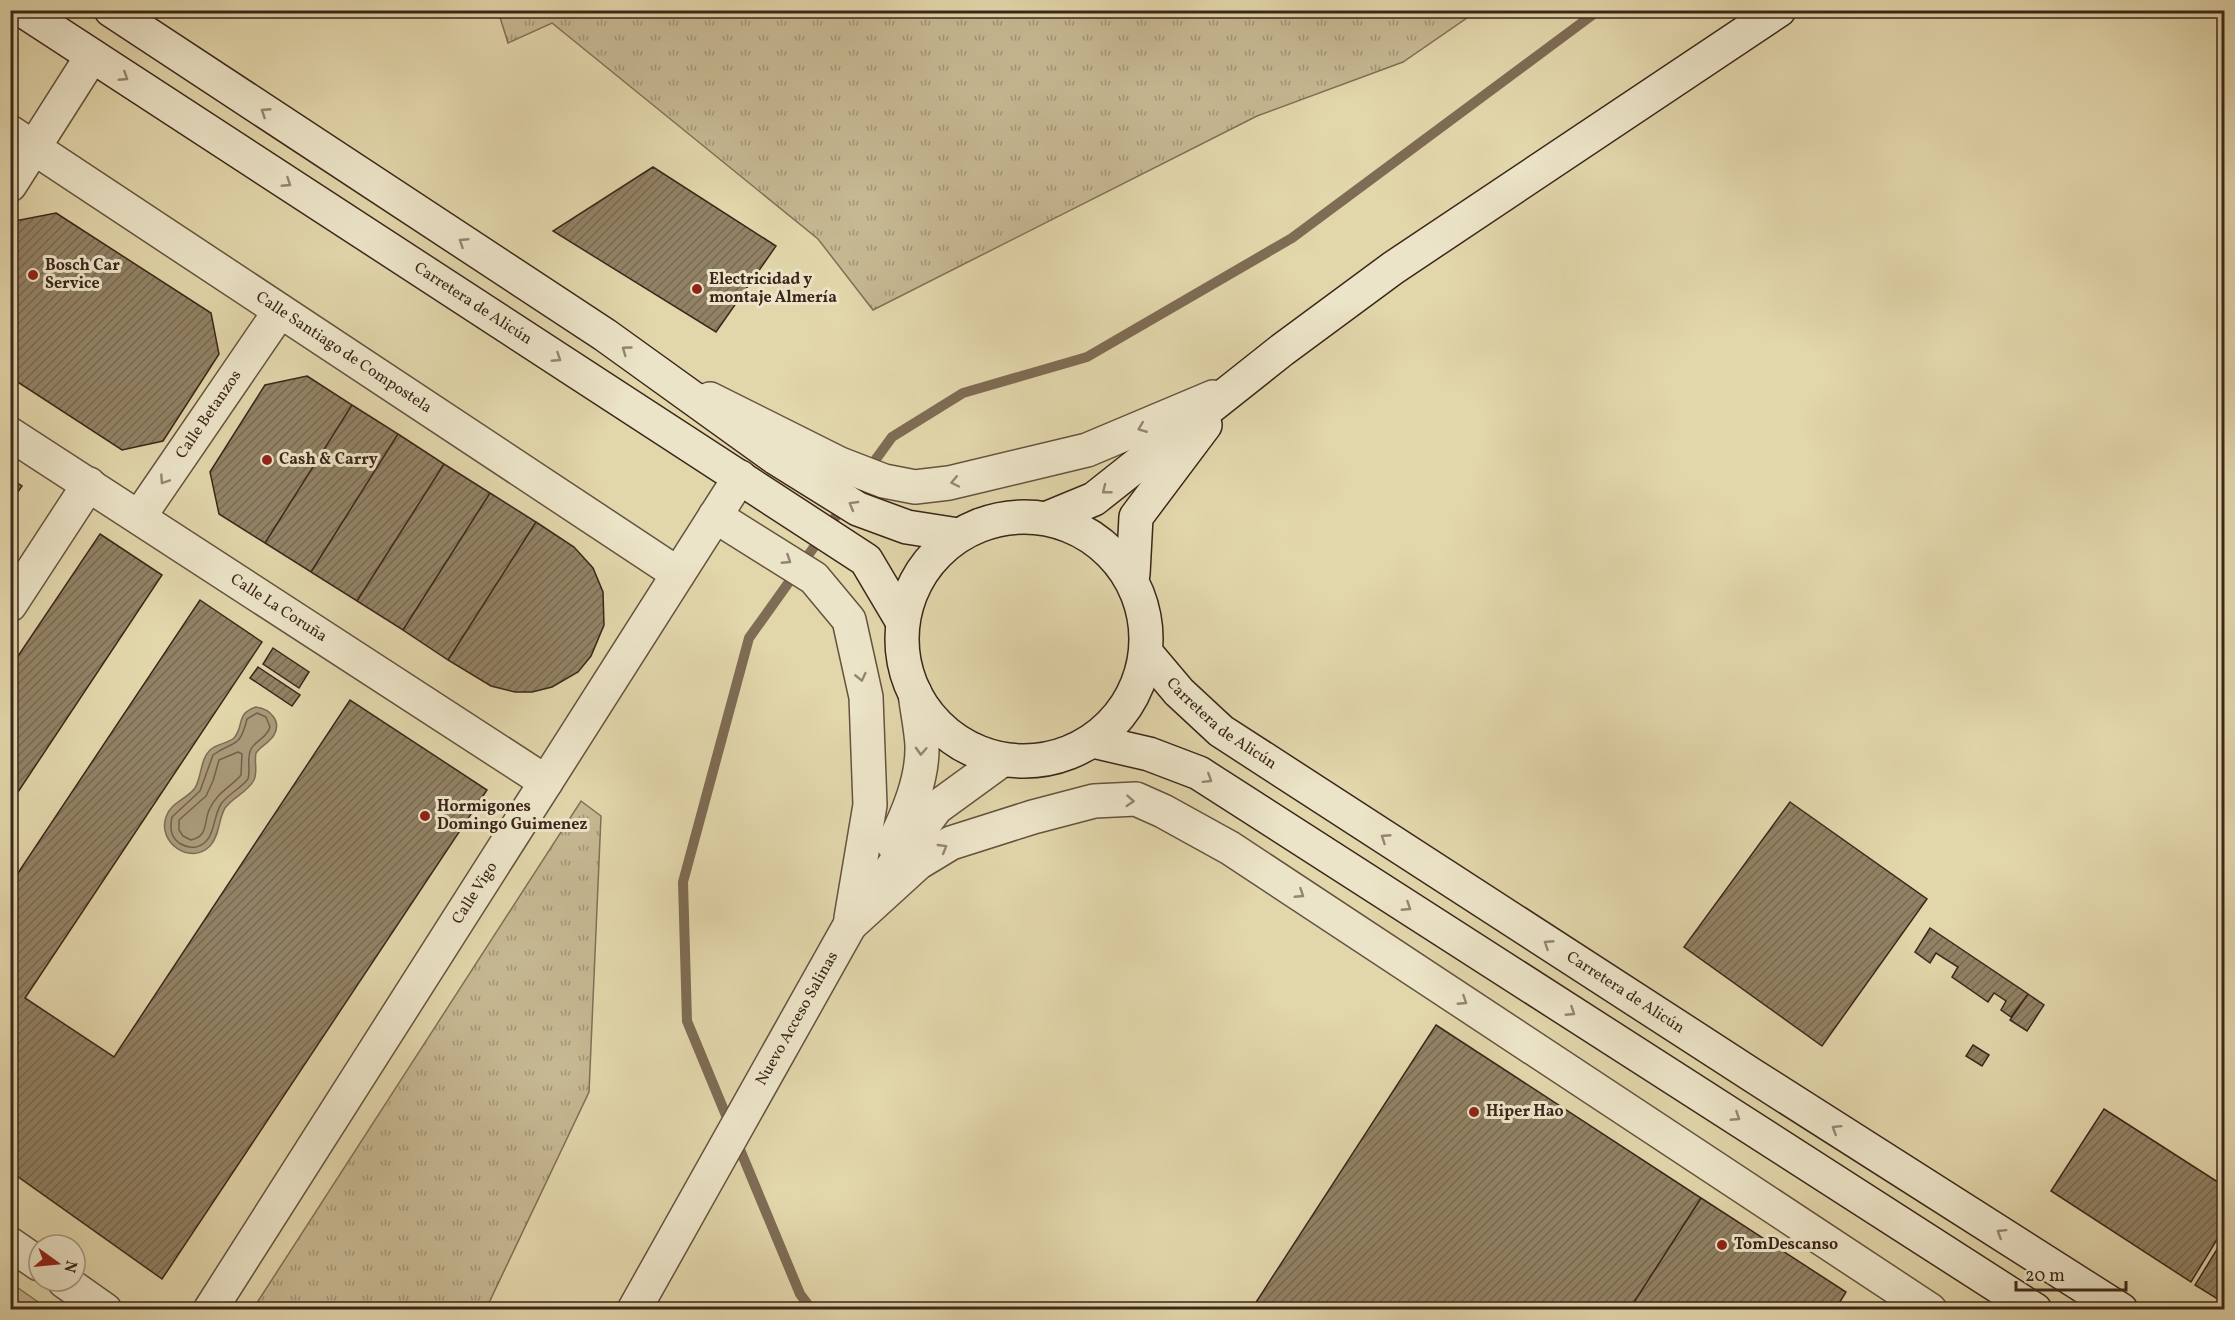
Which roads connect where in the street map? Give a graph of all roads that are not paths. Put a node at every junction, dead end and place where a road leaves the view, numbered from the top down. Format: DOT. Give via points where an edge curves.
graph roads {
  1 [pos="22,10"];
  2 [pos="111,10"];
  3 [pos="1779,10"];
  4 [pos="92,56"];
  5 [pos="23,140"];
  6 [pos="10,185"];
  7 [pos="280,311"];
  8 [pos="1234,388"];
  9 [pos="10,434"];
  10 [pos="782,448"];
  11 [pos="88,484"];
  12 [pos="750,484"];
  13 [pos="139,517"];
  14 [pos="1048,518"];
  15 [pos="726,523"];
  16 [pos="958,535"];
  17 [pos="678,574"];
  18 [pos="1133,574"];
  19 [pos="10,605"];
  20 [pos="901,619"];
  21 [pos="1146,653"];
  22 [pos="915,693"];
  23 [pos="1093,741"];
  24 [pos="1002,760"];
  25 [pos="546,782"];
  26 [pos="850,925"];
  27 [pos="10,1244"];
  28 [pos="27,1256"];
  29 [pos="81,1293"];
  30 [pos="105,1310"];
  31 [pos="210,1310"];
  32 [pos="634,1310"];
  33 [pos="1930,1310"];
  34 [pos="2035,1310"];
  35 [pos="2121,1310"];
  1 -- 4 [label="main road, Carretera de Alicún"];
  10 -- 2 [label="main road, one-way" via="655,372 605,335"];
  3 -- 8 [label="main road" via="1393,268"];
  4 -- 5 [label="main road"];
  4 -- 12 [label="main road, Carretera de Alicún, one-way"];
  5 -- 6 [label="main road"];
  5 -- 7 [label="main road, Calle Santiago de Compostela"];
  7 -- 13 [label="main road, Calle Betanzos, one-way"];
  7 -- 17 [label="main road, Calle Santiago de Compostela"];
  8 -- 10 [label="main road, one-way" via="1087,450 949,483 915,487 885,481"];
  8 -- 14 [label="main road, one-way" via="1094,499"];
  8 -- 18 [label="main road" via="1136,517"];
  9 -- 11 [label="main road, Calle La Coruña"];
  16 -- 10 [label="main road, one-way" via="907,527 858,509"];
  11 -- 13 [label="main road, Calle La Coruña"];
  11 -- 19 [label="main road"];
  12 -- 15 [label="main road, Calle Vigo"];
  12 -- 20 [label="main road, Carretera de Alicún" via="866,560"];
  13 -- 25 [label="main road, Calle La Coruña"];
  14 -- 16 [label="main road" via="1001,522"];
  14 -- 18 [label="main road" via="1094,536"];
  15 -- 17 [label="main road, Calle Vigo"];
  15 -- 26 [label="main road, one-way" via="814,578 849,620 866,697 870,805"];
  16 -- 20 [label="main road" via="929,561 911,590"];
  17 -- 25 [label="main road, Calle Vigo"];
  18 -- 21 [label="main road" via="1149,620"];
  20 -- 22 [label="main road" via="901,653"];
  21 -- 23 [label="main road" via="1129,700"];
  35 -- 21 [label="main road, Carretera de Alicún, one-way" via="1221,732"];
  22 -- 24 [label="main road" via="935,722 958,742"];
  22 -- 26 [label="main road, one-way" via="922,746 907,816"];
  23 -- 24 [label="main road" via="1038,761"];
  23 -- 34 [label="main road, one-way" via="1149,754 1199,773"];
  24 -- 26 [label="main road, Nuevo Acceso Salinas" via="936,808"];
  25 -- 31 [label="main road, Calle Vigo"];
  26 -- 32 [label="main road, Nuevo Acceso Salinas"];
  26 -- 33 [label="main road, one-way" via="918,863 951,843 1094,801 1136,799 1230,848"];
  27 -- 28 [label="main road"];
  29 -- 30 [label="main road"];
}
